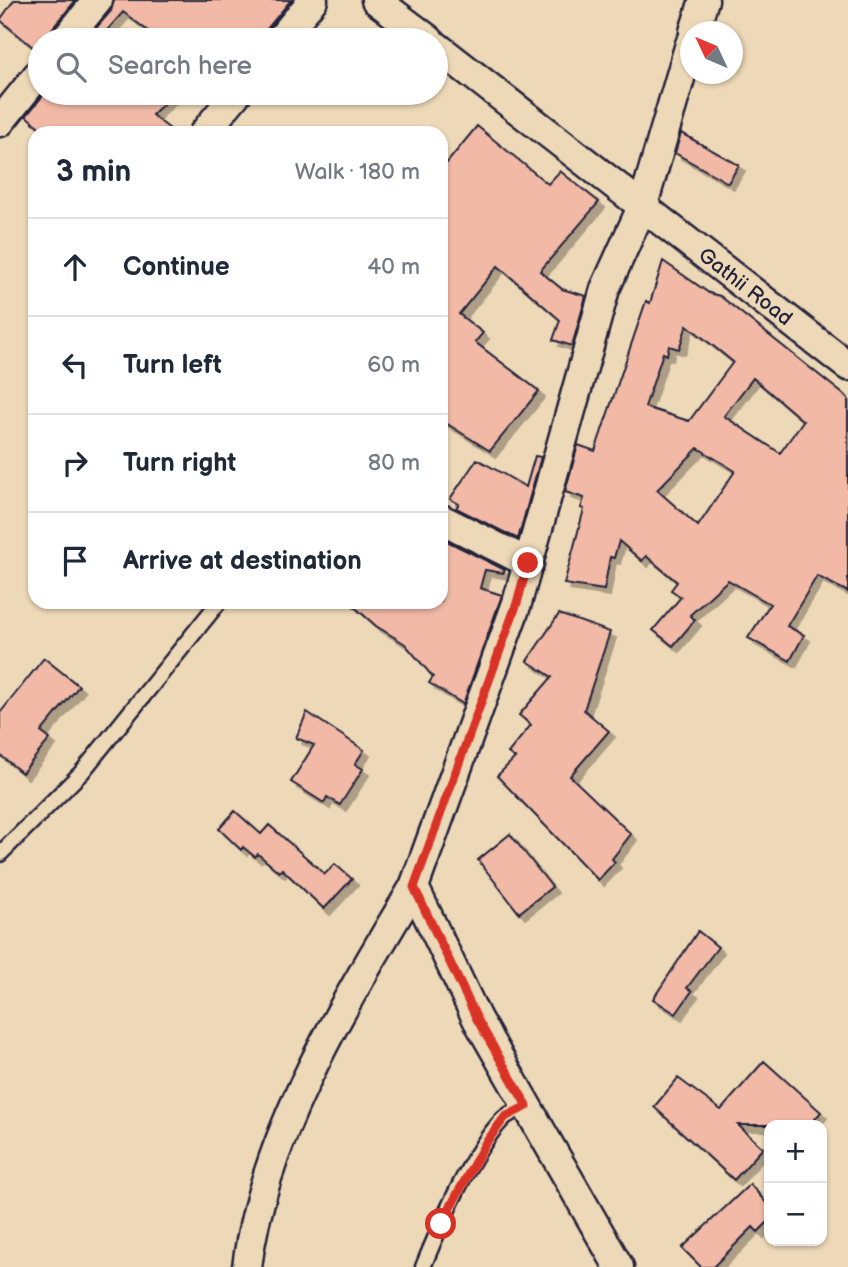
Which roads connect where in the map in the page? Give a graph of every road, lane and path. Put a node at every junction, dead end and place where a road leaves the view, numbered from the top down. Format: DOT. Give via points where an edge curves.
graph roads {
  1 [pos="98,0"];
  2 [pos="313,0"];
  3 [pos="376,0"];
  4 [pos="704,0"];
  5 [pos="697,21"];
  6 [pos="75,28"];
  7 [pos="290,28"];
  8 [pos="413,28"];
  9 [pos="448,55"];
  10 [pos="680,81"];
  11 [pos="28,87"];
  12 [pos="227,105"];
  13 [pos="0,122"];
  14 [pos="210,126"];
  15 [pos="643,205"];
  16 [pos="848,366"];
  17 [pos="448,523"];
  18 [pos="528,563"];
  19 [pos="213,609"];
  20 [pos="0,854"];
  21 [pos="414,887"];
  22 [pos="527,1106"];
  23 [pos="247,1267"];
  24 [pos="423,1267"];
  25 [pos="619,1267"];
  1 -- 6 [label="street"];
  2 -- 7 [label="street"];
  3 -- 8 [label="street"];
  4 -- 5 [label="street"];
  9 -- 15 [label="street, Gathii Road"];
  10 -- 15 [label="street"];
  11 -- 13 [label="street"];
  12 -- 14 [label="street"];
  15 -- 16 [label="street, Gathii Road"];
  15 -- 18 [label="street" via="605,289"];
  17 -- 18 [label="street"];
  18 -- 21 [label="street"];
  19 -- 20 [label="lane" via="82,772"];
  21 -- 22 [label="street" via="477,1019"];
  21 -- 23 [label="street" via="347,999 274,1153 251,1232"];
  22 -- 24 [label="lane" via="505,1117 485,1144"];
  22 -- 25 [label="street"];
}
